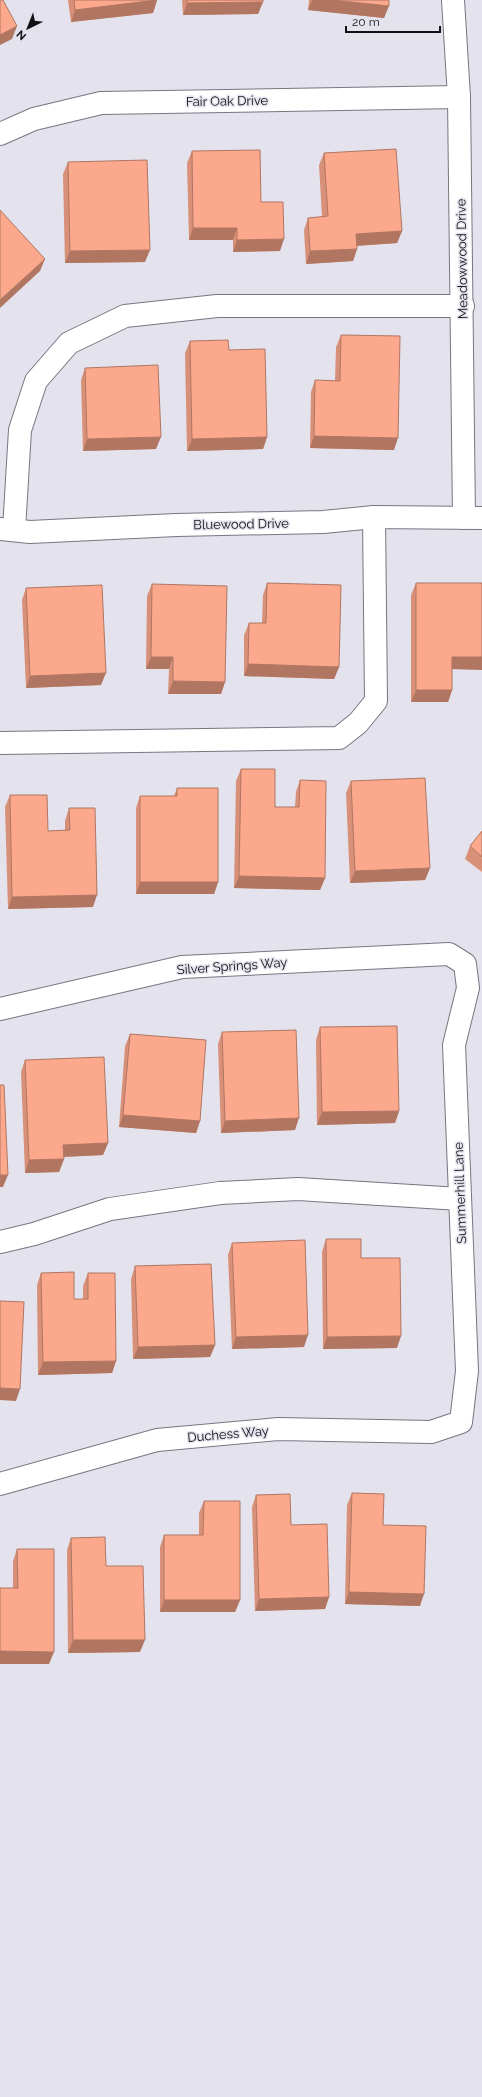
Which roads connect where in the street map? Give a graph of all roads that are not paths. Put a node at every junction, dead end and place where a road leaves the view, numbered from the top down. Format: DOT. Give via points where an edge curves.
graph roads {
  1 [pos="453,0"];
  2 [pos="459,97"];
  3 [pos="0,134"];
  4 [pos="462,306"];
  5 [pos="374,517"];
  6 [pos="473,518"];
  7 [pos="7,530"];
  8 [pos="0,743"];
  9 [pos="465,964"];
  10 [pos="0,1009"];
  11 [pos="460,1199"];
  12 [pos="0,1242"];
  13 [pos="460,1422"];
  14 [pos="0,1484"];
  1 -- 2 [label="street, Meadowwood Drive"];
  2 -- 3 [label="street, Fair Oak Drive" via="101,103 34,119"];
  2 -- 4 [label="street, Meadowwood Drive"];
  4 -- 6 [label="street, Meadowwood Drive"];
  4 -- 7 [label="street" via="217,306 125,316 69,343 36,381 20,430"];
  5 -- 6 [label="street, Bluewood Drive"];
  5 -- 7 [label="street, Bluewood Drive" via="323,522 176,525 30,532"];
  5 -- 8 [label="street" via="376,701 358,723 339,738"];
  9 -- 10 [label="street, Silver Springs Way" via="449,954 182,967"];
  9 -- 11 [label="street, Summerhill Lane" via="468,988 454,1045"];
  11 -- 12 [label="street" via="298,1189 220,1194 110,1209 34,1234"];
  11 -- 13 [label="street, Summerhill Lane" via="468,1371"];
  13 -- 14 [label="street, Duchess Way" via="431,1432 278,1429 157,1440"];
}
